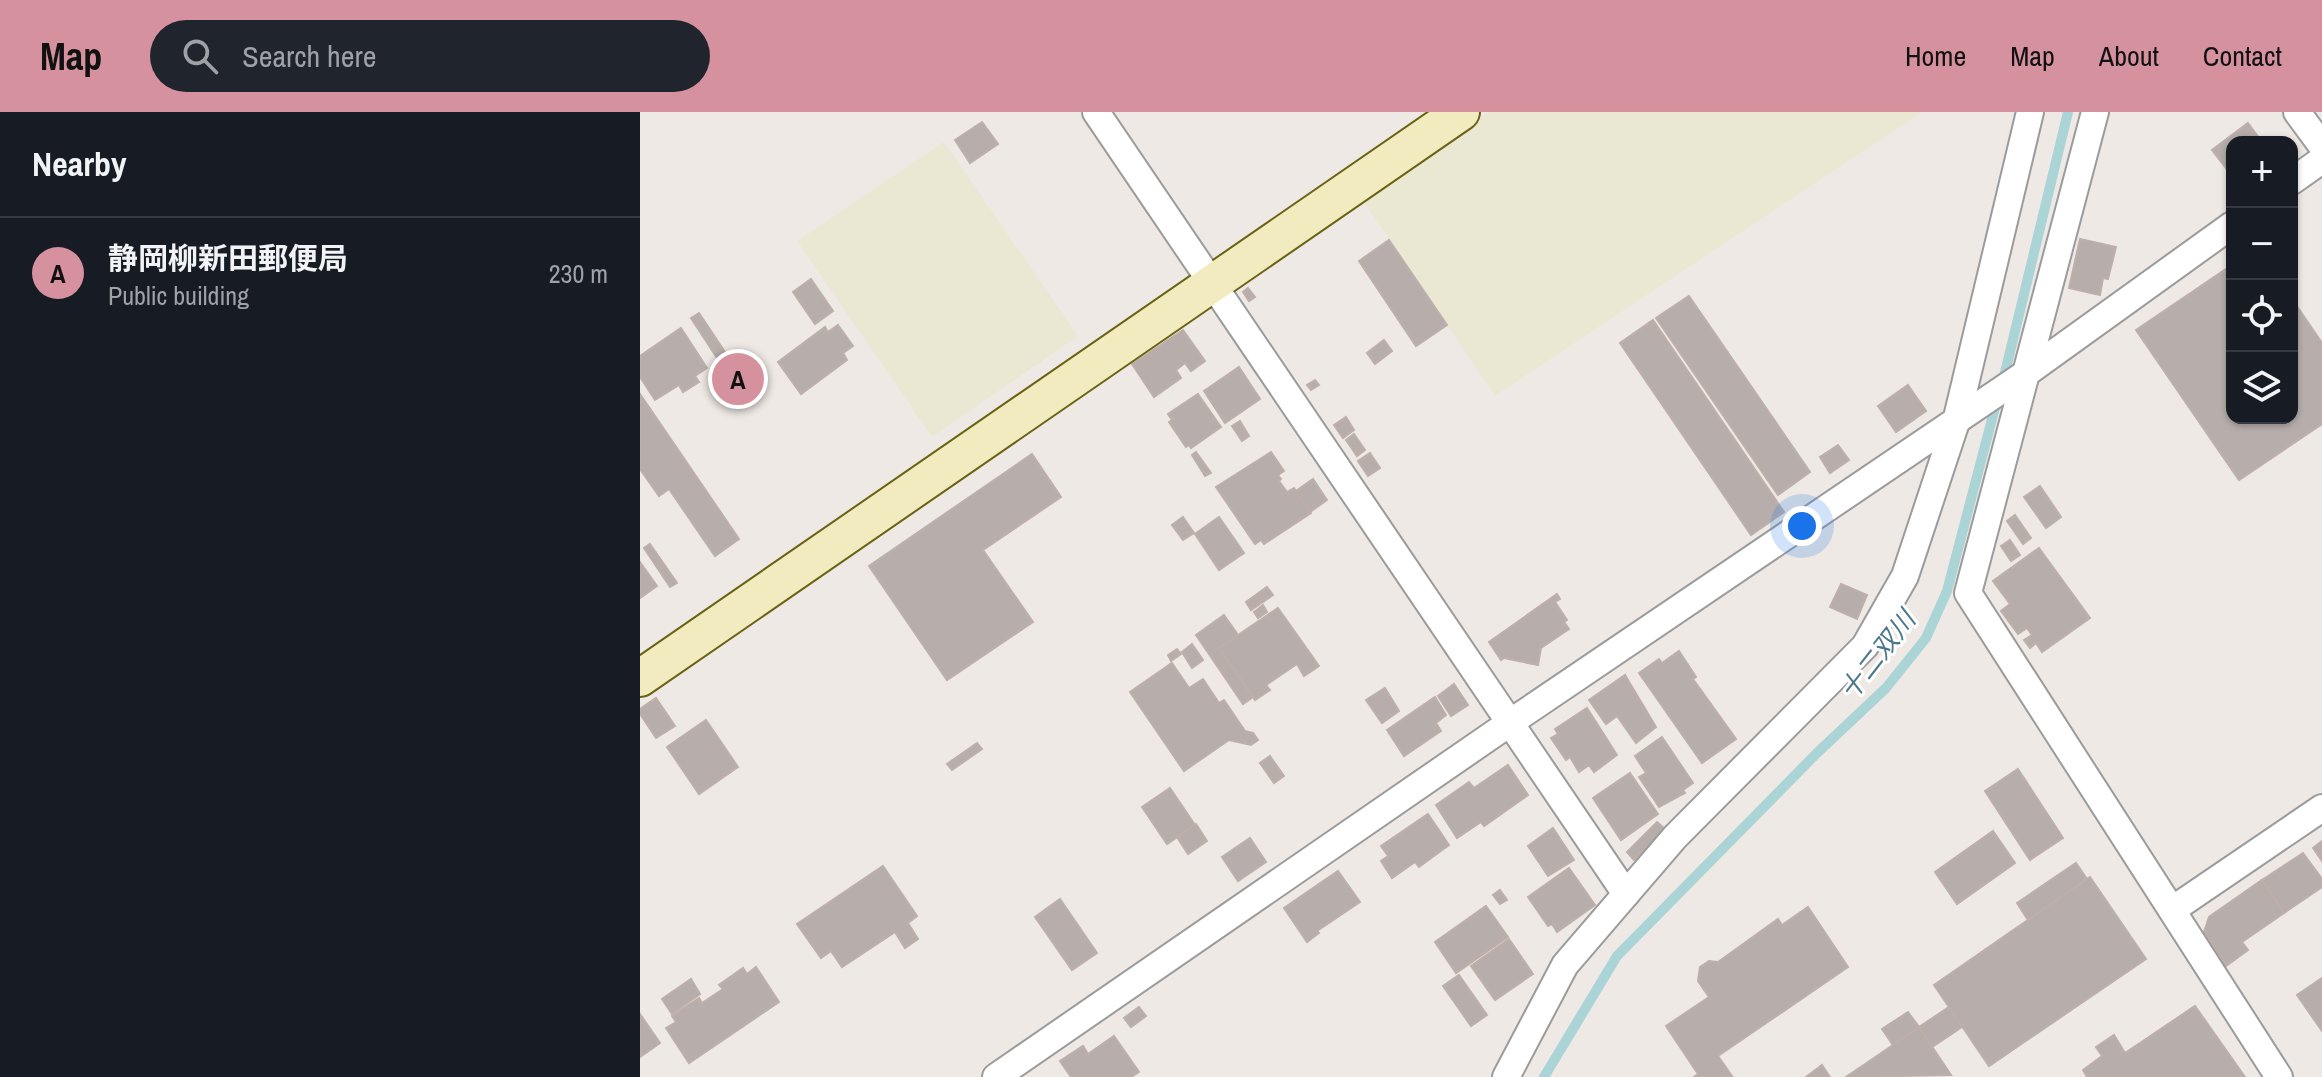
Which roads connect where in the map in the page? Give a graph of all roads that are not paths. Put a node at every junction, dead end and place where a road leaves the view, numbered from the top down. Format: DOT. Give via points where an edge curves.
graph roads {
  1 [pos="1096,112"];
  2 [pos="1461,112"];
  3 [pos="2030,112"];
  4 [pos="2095,112"];
  5 [pos="2297,112"];
  6 [pos="2322,146"];
  7 [pos="2322,160"];
  8 [pos="2298,177"];
  9 [pos="2226,229"];
  10 [pos="1214,284"];
  11 [pos="2025,374"];
  12 [pos="1956,422"];
  13 [pos="640,678"];
  14 [pos="1511,722"];
  15 [pos="2322,808"];
  16 [pos="1626,894"];
  17 [pos="2172,910"];
  18 [pos="996,1077"];
  19 [pos="1506,1077"];
  20 [pos="2279,1077"];
  1 -- 10 [label="street"];
  2 -- 10 [label="street"];
  3 -- 12 [label="street"];
  4 -- 11 [label="street"];
  5 -- 6 [label="street"];
  7 -- 8 [label="street"];
  9 -- 11 [label="street"];
  10 -- 13 [label="street"];
  10 -- 14 [label="street"];
  11 -- 12 [label="street"];
  11 -- 17 [label="street" via="1968,593"];
  12 -- 14 [label="street"];
  12 -- 16 [label="street" via="1905,576 1865,646 1675,837"];
  14 -- 16 [label="street"];
  14 -- 18 [label="street"];
  15 -- 17 [label="street"];
  16 -- 19 [label="street" via="1565,965"];
  17 -- 20 [label="street"];
}
